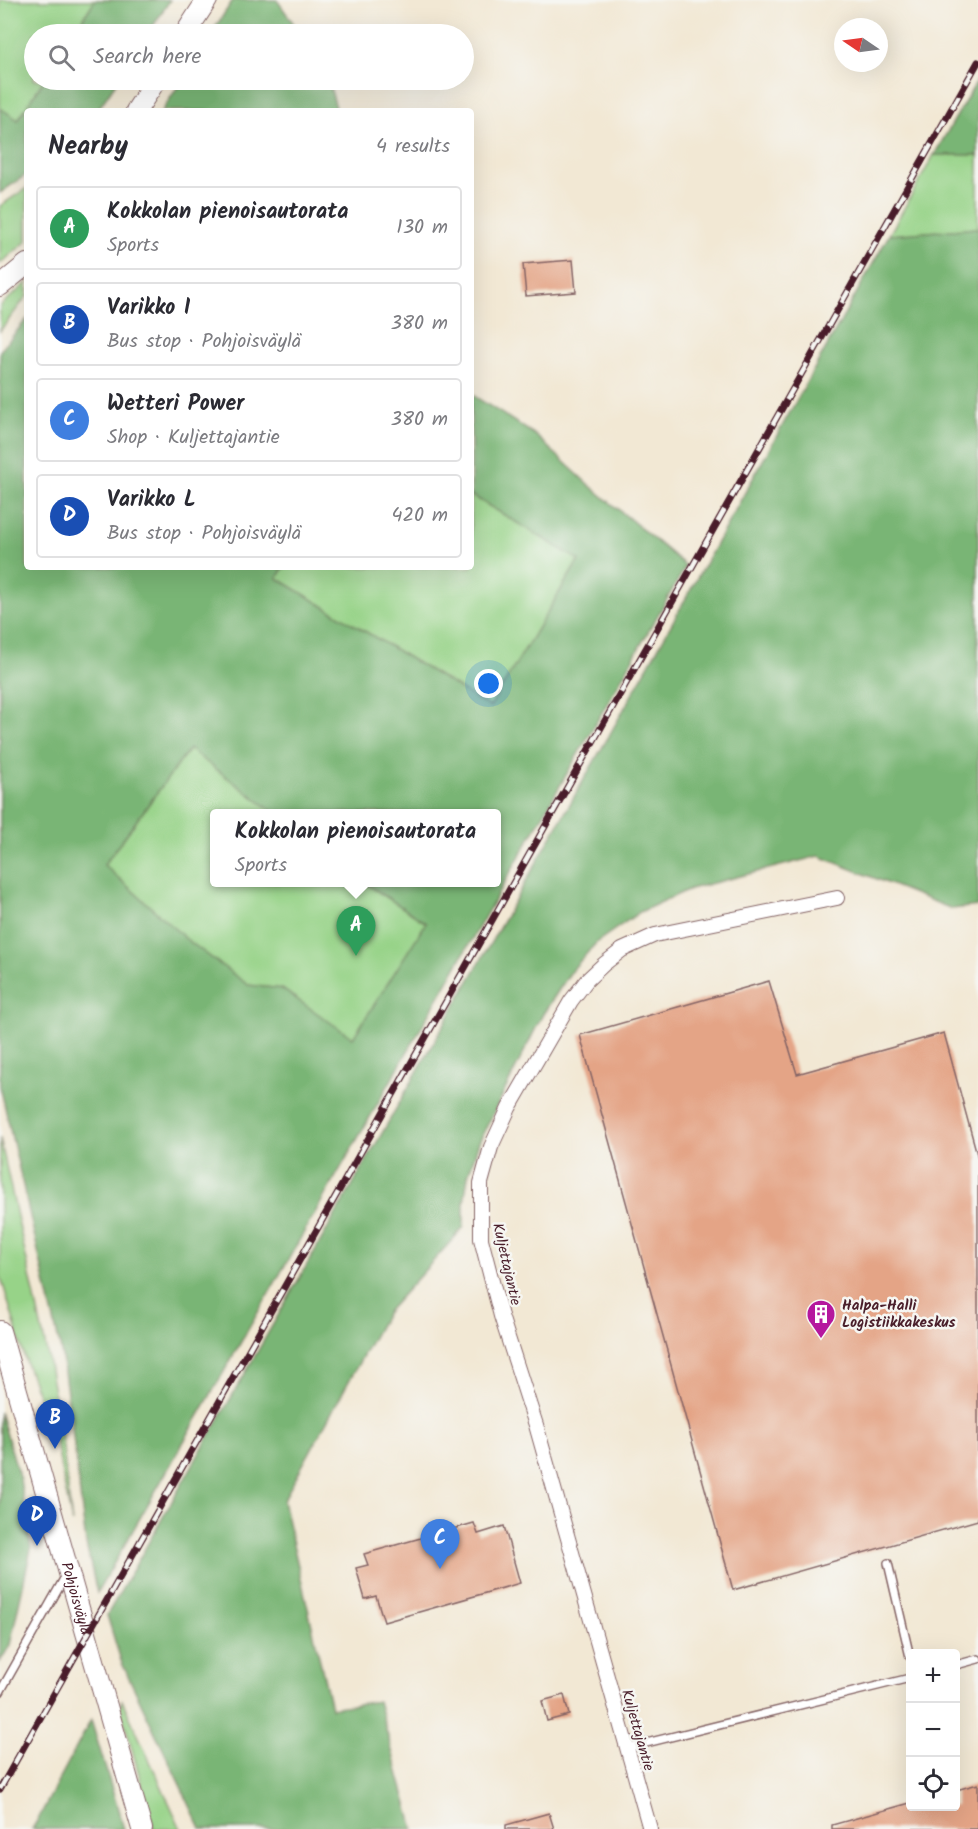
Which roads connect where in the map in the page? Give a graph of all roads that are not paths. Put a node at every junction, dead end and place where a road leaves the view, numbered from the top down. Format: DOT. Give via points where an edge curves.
graph roads {
  1 [pos="207,0"];
  2 [pos="191,24"];
  3 [pos="150,90"];
  4 [pos="138,108"];
  5 [pos="24,266"];
  6 [pos="0,286"];
  7 [pos="837,898"];
  8 [pos="1,1343"];
  9 [pos="888,1563"];
  10 [pos="68,1572"];
  11 [pos="908,1649"];
  12 [pos="978,1659"];
  13 [pos="960,1664"];
  14 [pos="906,1679"];
  15 [pos="0,1692"];
  16 [pos="626,1748"];
  17 [pos="142,1829"];
  18 [pos="650,1829"];
  1 -- 2 [label="main road"];
  3 -- 4 [label="main road"];
  5 -- 6 [label="main road"];
  7 -- 16 [label="street, Kuljettajantie" via="654,935 603,964 571,1001 509,1108 491,1147 481,1183 481,1239"];
  8 -- 10 [label="main road, Pohjoisväylä"];
  9 -- 11 [label="lane"];
  10 -- 15 [label="lane"];
  10 -- 17 [label="main road, Pohjoisväylä"];
  12 -- 13 [label="lane"];
  14 -- 16 [label="lane"];
  16 -- 18 [label="street, Kuljettajantie"];
}
